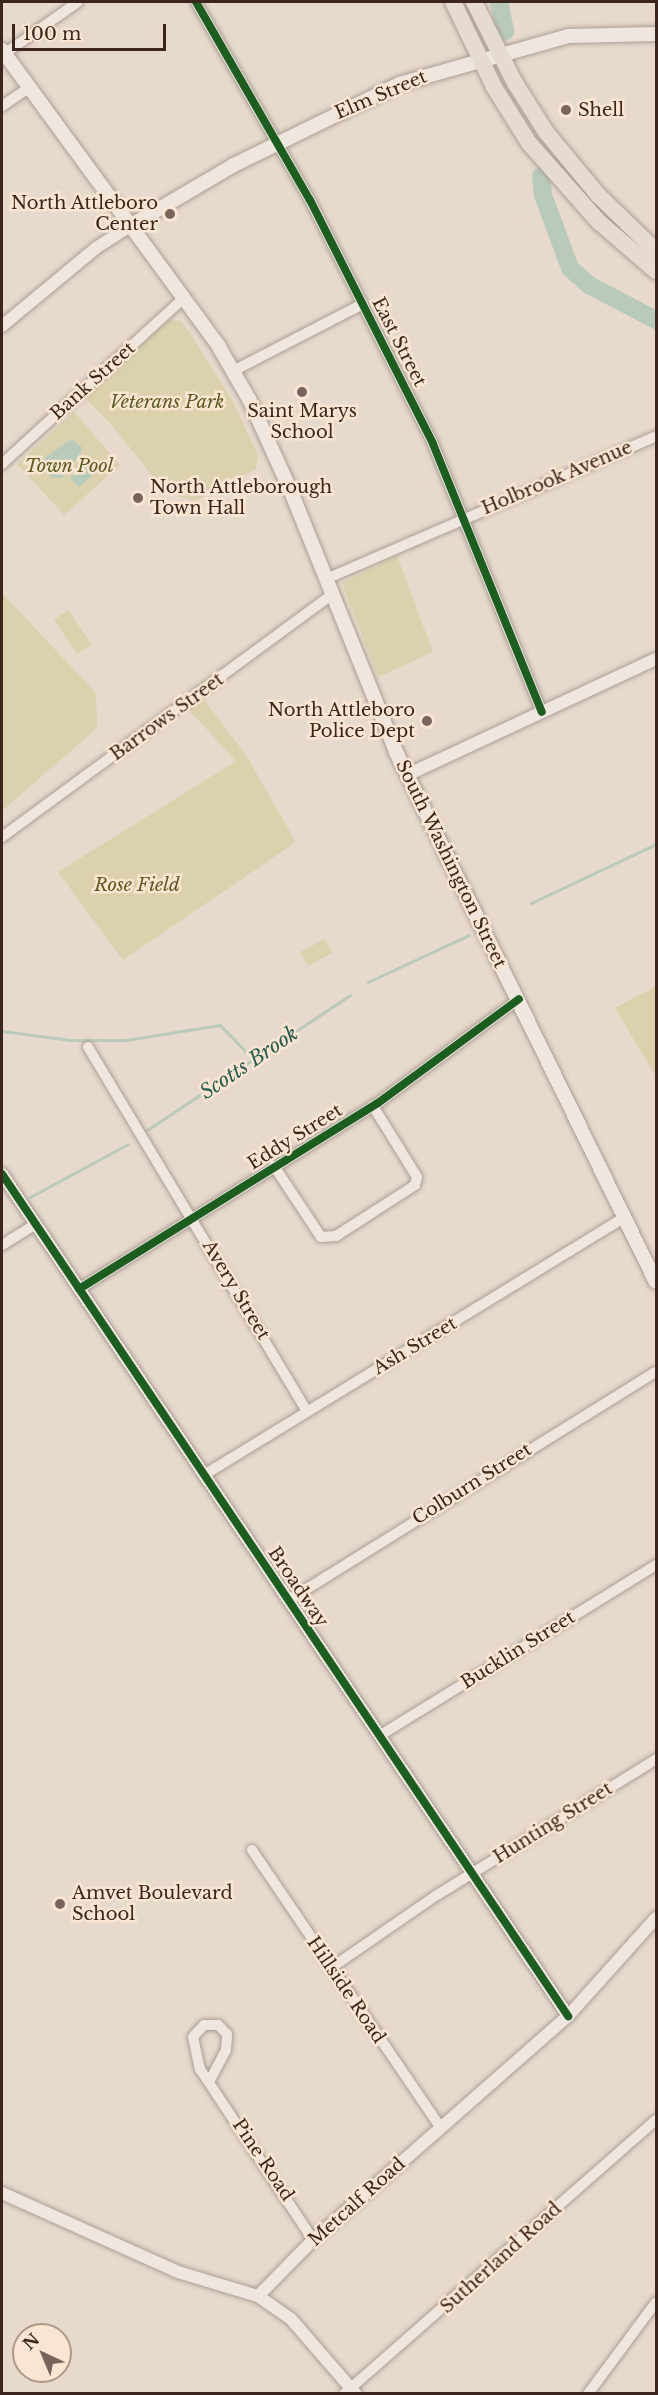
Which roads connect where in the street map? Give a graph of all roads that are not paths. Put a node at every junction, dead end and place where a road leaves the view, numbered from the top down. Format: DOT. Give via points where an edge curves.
graph roads {
  1 [pos="78,2"];
  2 [pos="196,2"];
  3 [pos="453,2"];
  4 [pos="474,2"];
  5 [pos="657,34"];
  6 [pos="3,52"];
  7 [pos="502,52"];
  8 [pos="480,58"];
  9 [pos="29,88"];
  10 [pos="2,106"];
  11 [pos="277,143"];
  12 [pos="130,226"];
  13 [pos="657,251"];
  14 [pos="657,271"];
  15 [pos="184,298"];
  16 [pos="363,304"];
  17 [pos="2,326"];
  18 [pos="233,371"];
  19 [pos="657,436"];
  20 [pos="2,464"];
  21 [pos="464,519"];
  22 [pos="326,579"];
  23 [pos="331,595"];
  24 [pos="657,658"];
  25 [pos="542,712"];
  26 [pos="407,775"];
  27 [pos="2,837"];
  28 [pos="519,999"];
  29 [pos="88,1047"];
  30 [pos="373,1107"];
  31 [pos="274,1166"];
  32 [pos="2,1174"];
  33 [pos="626,1216"];
  34 [pos="193,1218"];
  35 [pos="35,1224"];
  36 [pos="2,1245"];
  37 [pos="657,1282"];
  38 [pos="79,1289"];
  39 [pos="657,1372"];
  40 [pos="307,1411"];
  41 [pos="204,1475"];
  42 [pos="657,1565"];
  43 [pos="289,1600"];
  44 [pos="379,1736"];
  45 [pos="657,1759"];
  46 [pos="252,1850"];
  47 [pos="471,1874"];
  48 [pos="657,1918"];
  49 [pos="331,1968"];
  50 [pos="568,2016"];
  51 [pos="209,2082"];
  52 [pos="657,2120"];
  53 [pos="441,2128"];
  54 [pos="2,2193"];
  55 [pos="313,2240"];
  56 [pos="258,2296"];
  57 [pos="657,2302"];
  58 [pos="350,2391"];
  59 [pos="588,2394"];
  1 -- 6 [label="street"];
  2 -- 11 [label="street, East Street"];
  3 -- 8 [label="main road"];
  4 -- 7 [label="main road"];
  5 -- 7 [label="main road, Elm Street" via="591,34"];
  6 -- 9 [label="main road, South Washington Street"];
  7 -- 8 [label="main road, Elm Street"];
  7 -- 13 [label="main road" via="526,102 563,154 620,219"];
  8 -- 11 [label="main road, Elm Street" via="399,84"];
  8 -- 14 [label="main road" via="508,111 552,172 598,222"];
  9 -- 10 [label="street"];
  9 -- 12 [label="main road, South Washington Street"];
  11 -- 12 [label="main road, Elm Street"];
  11 -- 16 [label="street, East Street"];
  12 -- 15 [label="main road, South Washington Street"];
  12 -- 17 [label="street" via="96,248"];
  15 -- 18 [label="main road, South Washington Street"];
  15 -- 20 [label="street, Bank Street"];
  16 -- 18 [label="street"];
  16 -- 21 [label="street, East Street" via="433,444"];
  18 -- 22 [label="main road, South Washington Street" via="272,445"];
  19 -- 21 [label="street, Holbrook Avenue"];
  21 -- 22 [label="street, Holbrook Avenue"];
  21 -- 25 [label="street, East Street"];
  22 -- 23 [label="main road, South Washington Street"];
  23 -- 26 [label="main road, South Washington Street"];
  23 -- 27 [label="street, Barrows Street"];
  24 -- 25 [label="street"];
  25 -- 26 [label="street"];
  26 -- 28 [label="main road, South Washington Street"];
  28 -- 30 [label="street, Eddy Street"];
  28 -- 33 [label="main road, South Washington Street"];
  29 -- 34 [label="street, Avery Street"];
  30 -- 31 [label="street, Eddy Street"];
  30 -- 31 [label="street" via="417,1177 415,1185 336,1236 321,1237"];
  31 -- 34 [label="street, Eddy Street"];
  32 -- 35 [label="street, Broadway"];
  33 -- 37 [label="main road, South Washington Street"];
  33 -- 40 [label="street, Ash Street"];
  34 -- 38 [label="street, Eddy Street"];
  34 -- 40 [label="street, Avery Street"];
  35 -- 36 [label="street"];
  35 -- 38 [label="street, Broadway"];
  38 -- 41 [label="street, Broadway"];
  39 -- 43 [label="street, Colburn Street"];
  40 -- 41 [label="street, Ash Street"];
  41 -- 43 [label="street, Broadway"];
  42 -- 44 [label="street, Bucklin Street"];
  43 -- 44 [label="street, Broadway"];
  44 -- 47 [label="street, Broadway"];
  45 -- 47 [label="street, Hunting Street"];
  46 -- 49 [label="street, Hillside Road"];
  47 -- 49 [label="street, Hunting Street"];
  47 -- 50 [label="street, Broadway"];
  48 -- 50 [label="street, Metcalf Road"];
  49 -- 53 [label="street, Hillside Road"];
  50 -- 53 [label="street, Metcalf Road"];
  51 -- 51 [label="street, Pine Road" via="194,2052 193,2037 204,2025 218,2025 227,2034 226,2050"];
  51 -- 55 [label="street, Pine Road"];
  52 -- 58 [label="street, Sutherland Road"];
  53 -- 55 [label="street, Metcalf Road"];
  54 -- 56 [label="street" via="178,2272"];
  55 -- 56 [label="street, Metcalf Road"];
  56 -- 58 [label="street" via="291,2319"];
  57 -- 59 [label="street"];
}
